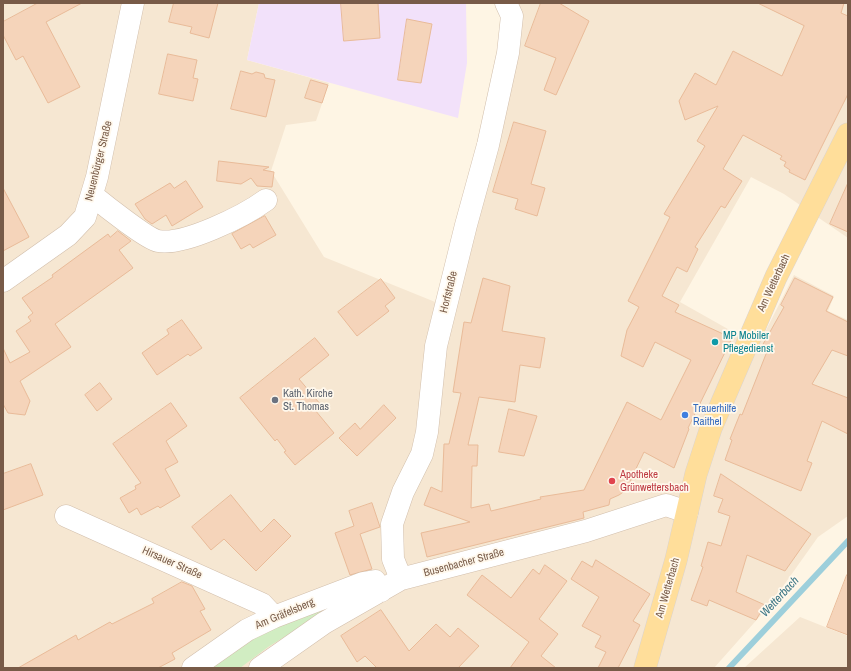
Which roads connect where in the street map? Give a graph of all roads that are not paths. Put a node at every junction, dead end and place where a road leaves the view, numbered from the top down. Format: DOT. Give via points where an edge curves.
graph roads {
  1 [pos="133,3"];
  2 [pos="506,3"];
  3 [pos="848,134"];
  4 [pos="92,195"];
  5 [pos="266,200"];
  6 [pos="3,281"];
  7 [pos="687,512"];
  8 [pos="66,516"];
  9 [pos="401,579"];
  10 [pos="381,591"];
  11 [pos="274,616"];
  12 [pos="193,668"];
  13 [pos="260,668"];
  14 [pos="645,668"];
  1 -- 4 [label="street, Neuenbürger Straße" via="108,130"];
  2 -- 9 [label="street, Horfstraße" via="512,16 508,53 488,145 436,346 427,432 422,454 403,492 392,524 393,559"];
  3 -- 7 [label="main road, Am Wetterbach" via="799,229 747,343 711,428"];
  4 -- 5 [label="street" via="157,241 176,241 222,225"];
  4 -- 6 [label="street, Neuenbürger Straße" via="84,217 68,235"];
  7 -- 9 [label="street, Busenbacher Straße" via="666,506 586,531"];
  7 -- 14 [label="main road, Am Wetterbach"];
  8 -- 11 [label="street, Hirsauer Straße" via="262,604"];
  9 -- 10 [label="street, Busenbacher Straße"];
  10 -- 11 [label="street, Am Gräfelsberg" via="375,581 363,583"];
  10 -- 13 [label="street, Busenbacher Straße" via="324,623"];
  11 -- 12 [label="street, Am Gräfelsberg" via="247,630"];
}
